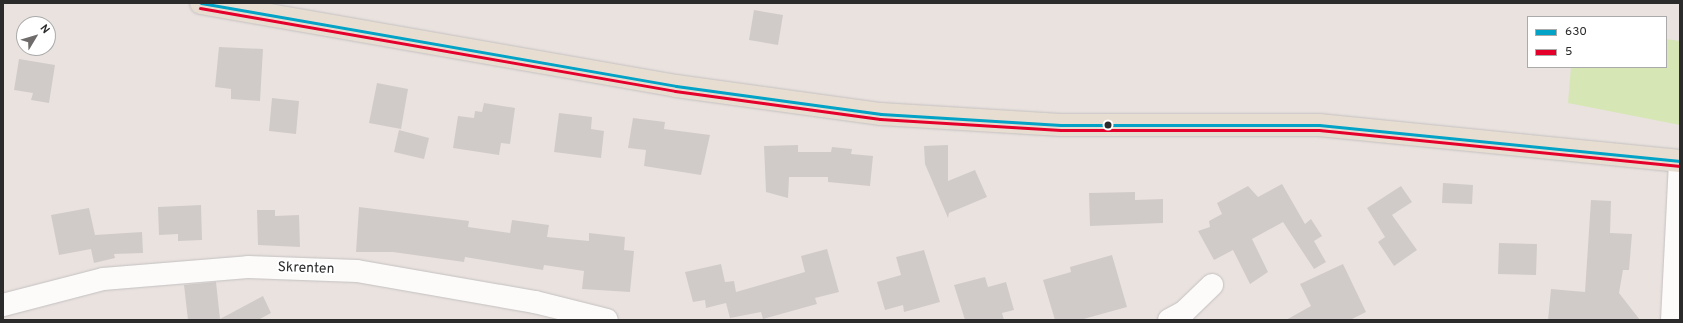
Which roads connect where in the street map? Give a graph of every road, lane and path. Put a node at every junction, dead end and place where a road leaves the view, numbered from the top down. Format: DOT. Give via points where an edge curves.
graph roads {
  1 [pos="201,3"];
  2 [pos="1680,161"];
  3 [pos="1212,285"];
  4 [pos="3,304"];
  5 [pos="607,320"];
  6 [pos="1169,320"];
  7 [pos="1672,320"];
  1 -- 2 [label="main road" via="676,86 881,114 1061,125 1319,125"];
  2 -- 7 [label="street"];
  3 -- 6 [label="street" via="1184,312"];
  4 -- 5 [label="street, Skrenten" via="103,278 248,267 357,271 535,302"];
}
